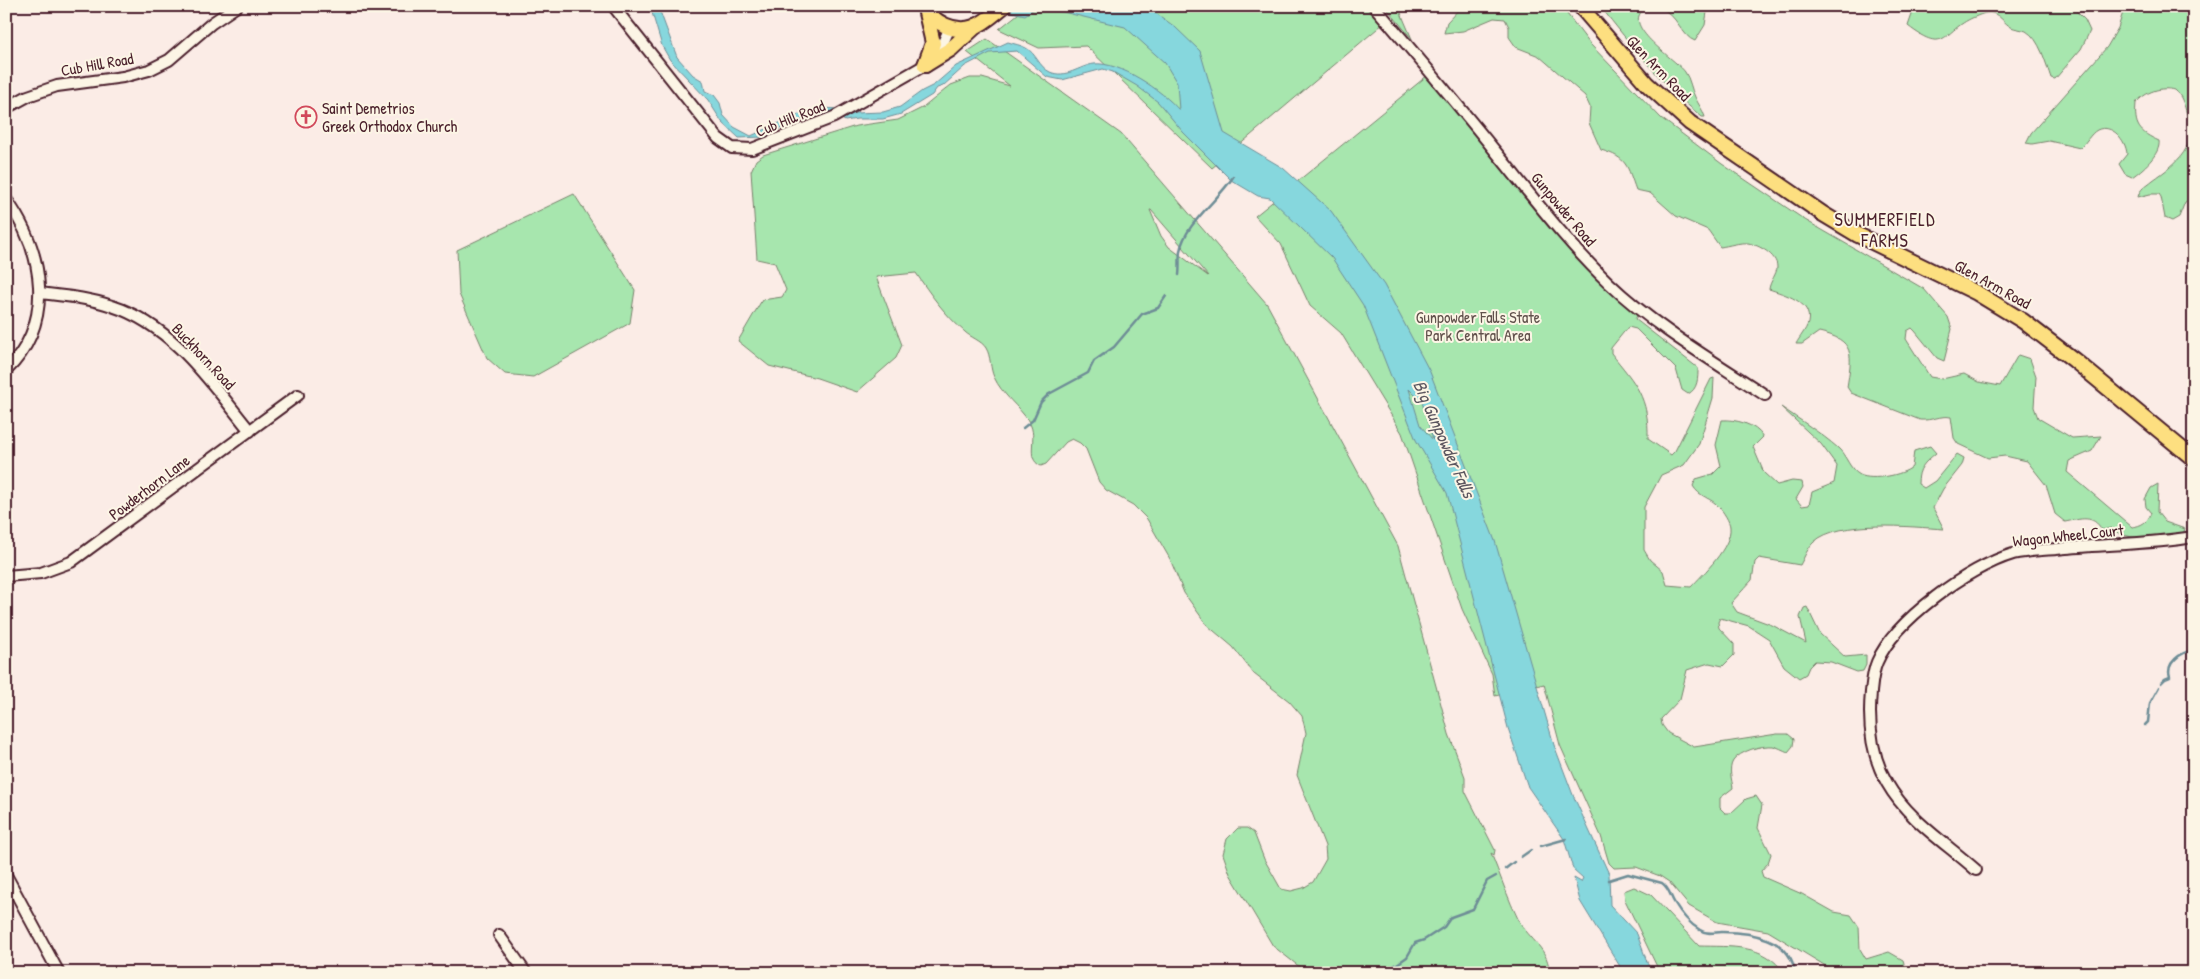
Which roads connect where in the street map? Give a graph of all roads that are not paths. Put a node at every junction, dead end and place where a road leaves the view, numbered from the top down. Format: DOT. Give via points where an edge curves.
graph roads {
  1 [pos="237,6"];
  2 [pos="613,6"];
  3 [pos="1004,6"];
  4 [pos="1374,6"];
  5 [pos="1580,6"];
  6 [pos="924,7"];
  7 [pos="981,23"];
  8 [pos="950,28"];
  9 [pos="925,65"];
  10 [pos="6,108"];
  11 [pos="6,199"];
  12 [pos="40,293"];
  13 [pos="6,371"];
  14 [pos="298,395"];
  15 [pos="1765,395"];
  16 [pos="250,431"];
  17 [pos="2192,454"];
  18 [pos="2194,537"];
  19 [pos="6,576"];
  20 [pos="1976,870"];
  21 [pos="6,875"];
  22 [pos="499,934"];
  23 [pos="59,973"];
  24 [pos="526,973"];
  1 -- 10 [label="street, Cub Hill Road" via="169,60 149,70 57,86"];
  2 -- 9 [label="street, Cub Hill Road" via="700,117 726,144 738,149 752,149 834,117"];
  3 -- 7 [label="main road"];
  4 -- 15 [label="street, Gunpowder Road" via="1570,243 1608,282 1656,322"];
  5 -- 17 [label="main road, Glen Arm Road" via="1647,84 1690,123 1858,235 1977,293 2023,321"];
  6 -- 8 [label="main road" via="935,21"];
  6 -- 9 [label="main road" via="933,43"];
  7 -- 8 [label="main road" via="965,29"];
  7 -- 9 [label="main road" via="951,49"];
  8 -- 9 [label="street, Cub Hill Road" via="943,47"];
  11 -- 12 [label="street" via="32,248"];
  12 -- 13 [label="street" via="32,332 25,348"];
  12 -- 16 [label="street, Buckhorn Road" via="114,306 149,324 178,346"];
  14 -- 16 [label="street, Powderhorn Lane"];
  16 -- 19 [label="street, Powderhorn Lane" via="71,562 41,574"];
  18 -- 20 [label="street, Wagon Wheel Court" via="2042,550 1992,561 1925,604 1881,653 1873,678 1870,710 1872,745 1877,761 1887,783 1915,819"];
  21 -- 23 [label="street"];
  22 -- 24 [label="street"];
}
